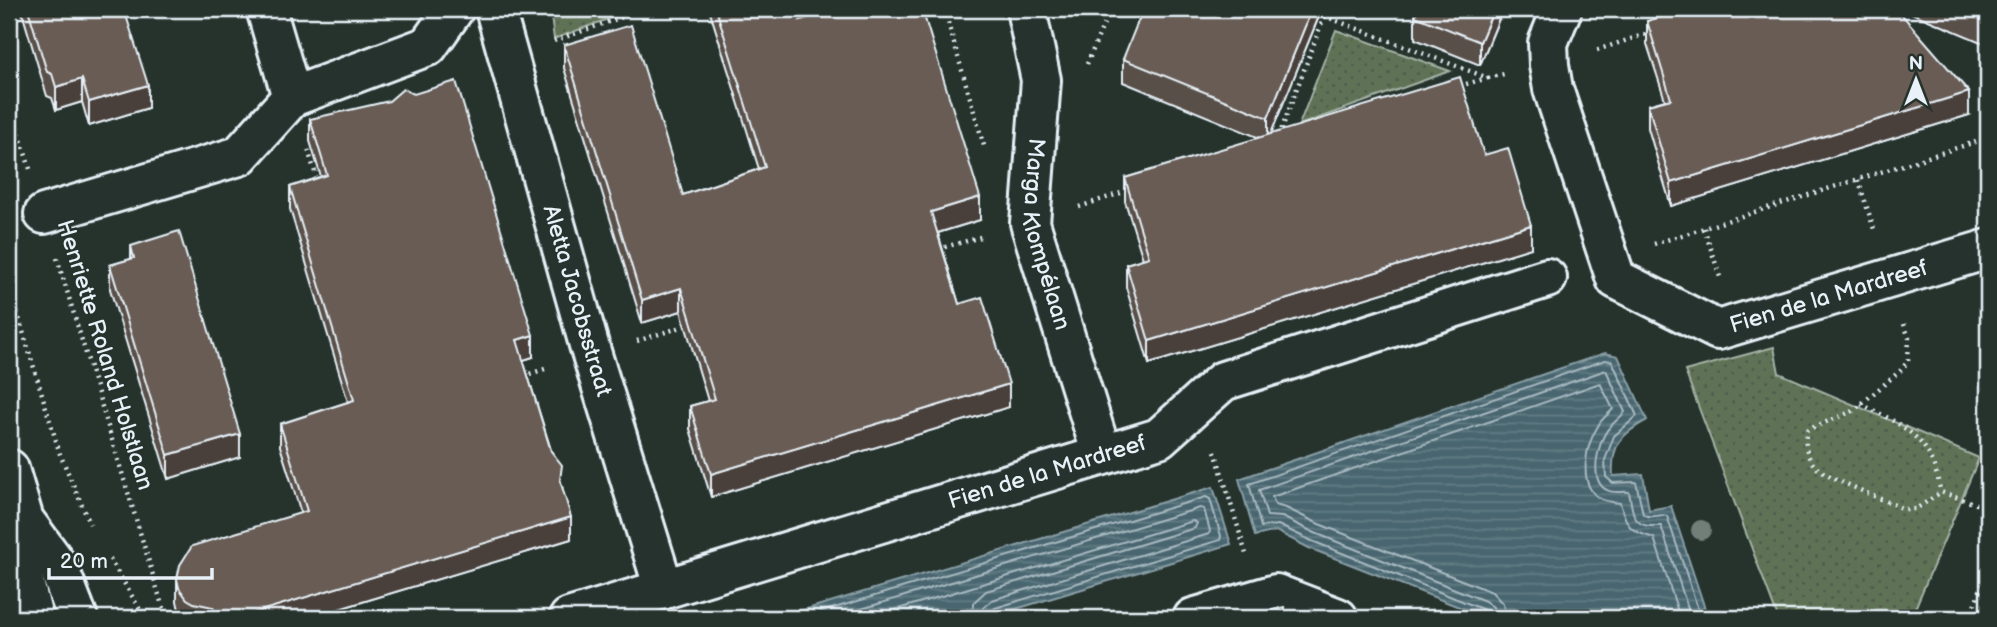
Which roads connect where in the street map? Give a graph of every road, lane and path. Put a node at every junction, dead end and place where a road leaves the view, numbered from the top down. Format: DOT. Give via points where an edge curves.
graph roads {
  1 [pos="266,9"];
  2 [pos="454,9"];
  3 [pos="495,9"];
  4 [pos="645,9"];
  5 [pos="704,9"];
  6 [pos="944,9"];
  7 [pos="1026,9"];
  8 [pos="1326,9"];
  9 [pos="1563,9"];
  10 [pos="715,16"];
  11 [pos="1663,29"];
  12 [pos="508,58"];
  13 [pos="1549,65"];
  14 [pos="1488,78"];
  15 [pos="292,97"];
  16 [pos="9,100"];
  17 [pos="1988,138"];
  18 [pos="1277,141"];
  19 [pos="1033,184"];
  20 [pos="320,190"];
  21 [pos="44,214"];
  22 [pos="1988,249"];
  23 [pos="1609,258"];
  24 [pos="1547,278"];
  25 [pos="9,285"];
  26 [pos="1909,338"];
  27 [pos="1861,404"];
  28 [pos="1102,455"];
  29 [pos="1217,457"];
  30 [pos="9,469"];
  31 [pos="1941,492"];
  32 [pos="1988,508"];
  33 [pos="24,520"];
  34 [pos="95,533"];
  35 [pos="107,554"];
  36 [pos="1247,557"];
  37 [pos="1988,570"];
  38 [pos="664,589"];
  39 [pos="33,618"];
  40 [pos="78,618"];
  41 [pos="145,618"];
  42 [pos="170,618"];
  43 [pos="569,618"];
  44 [pos="1192,618"];
  45 [pos="1338,618"];
  46 [pos="1969,618"];
  1 -- 15 [label="street"];
  2 -- 15 [label="street" via="429,46"];
  3 -- 12 [label="street, Aletta Jacobsstraat"];
  4 -- 12 [label="path"];
  5 -- 10 [label="path"];
  6 -- 19 [label="path" via="986,155"];
  7 -- 19 [label="street, Marga Klompélaan" via="1041,80"];
  8 -- 18 [label="path"];
  9 -- 13 [label="street, Fien de la Mardreef" via="1548,43"];
  11 -- 13 [label="path"];
  12 -- 38 [label="street, Aletta Jacobsstraat"];
  13 -- 14 [label="path"];
  13 -- 23 [label="street, Fien de la Mardreef"];
  15 -- 20 [label="path"];
  15 -- 21 [label="street" via="239,156"];
  16 -- 21 [label="path, Henriette Roland Holstlaan"];
  17 -- 23 [label="path"];
  19 -- 28 [label="street, Marga Klompélaan" via="1030,223"];
  21 -- 42 [label="path, Henriette Roland Holstlaan" via="162,605"];
  22 -- 23 [label="street, Fien de la Mardreef" via="1718,330 1616,279"];
  24 -- 28 [label="street, Fien de la Mardreef" via="1223,381 1159,438"];
  25 -- 34 [label="path" via="60,454"];
  26 -- 27 [label="path" via="1908,361"];
  27 -- 31 [label="path" via="1919,440 1931,458"];
  27 -- 31 [label="path" via="1807,430 1807,453 1816,467 1904,509 1916,509"];
  28 -- 38 [label="street, Fien de la Mardreef"];
  29 -- 36 [label="path"];
  30 -- 33 [label="street"];
  31 -- 32 [label="path"];
  33 -- 39 [label="street" via="22,574"];
  33 -- 40 [label="street" via="58,566"];
  35 -- 41 [label="path"];
  37 -- 46 [label="path"];
  38 -- 43 [label="street, Fien de la Mardreef"];
  44 -- 45 [label="street" via="1276,594"];
}
